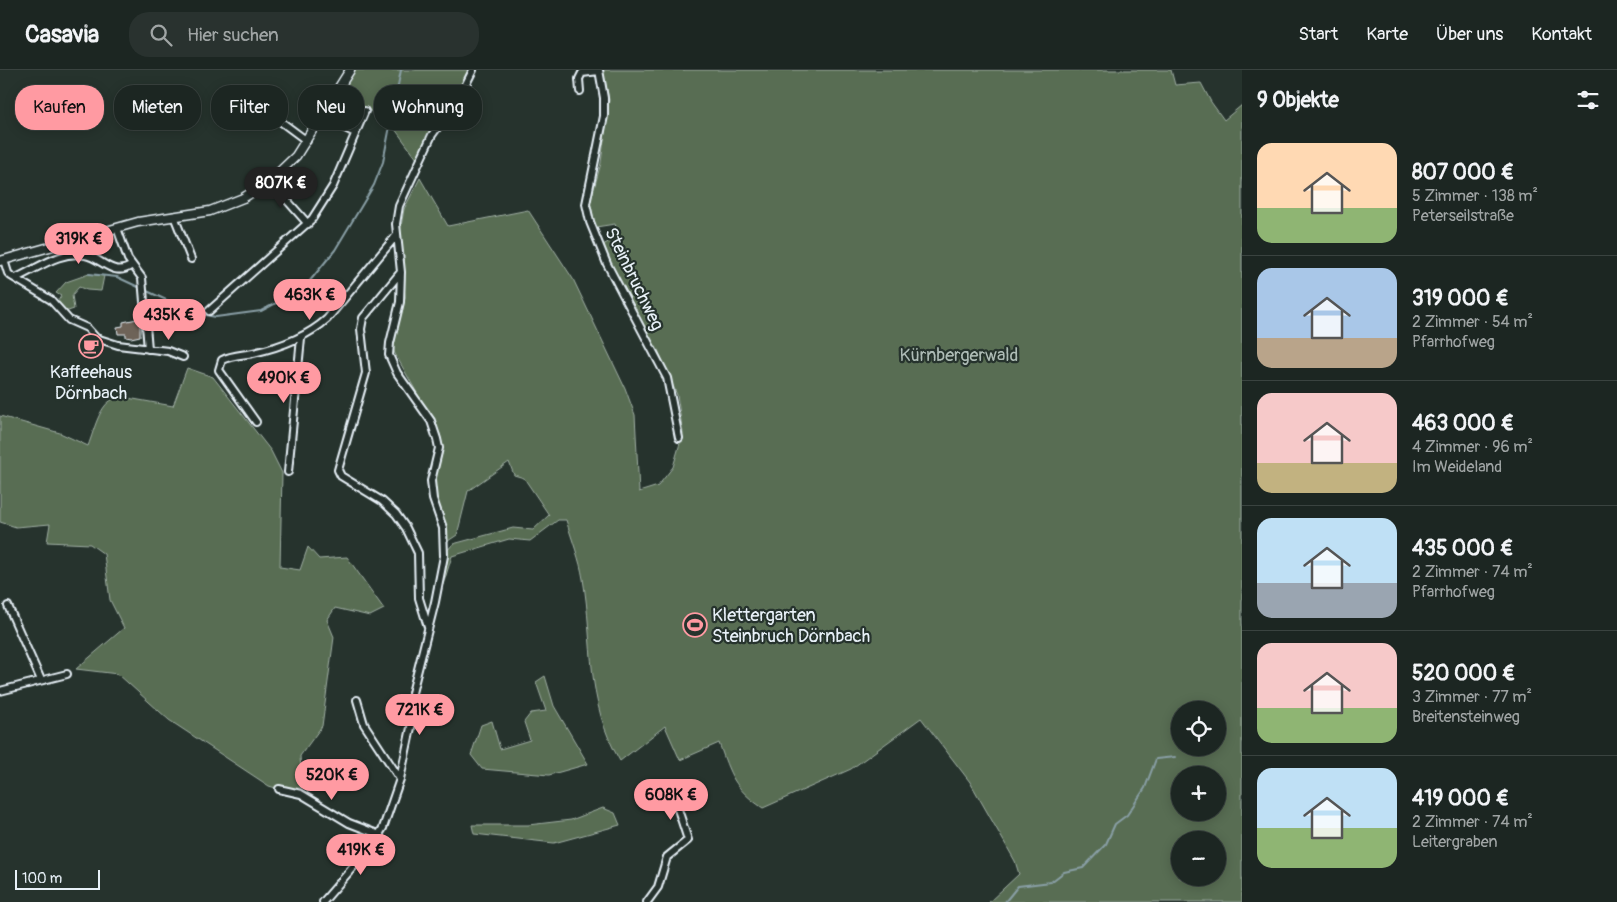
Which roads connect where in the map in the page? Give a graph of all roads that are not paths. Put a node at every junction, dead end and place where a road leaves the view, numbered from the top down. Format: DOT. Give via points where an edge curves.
graph roads {
  1 [pos="350,70"];
  2 [pos="473,70"];
  3 [pos="599,70"];
  4 [pos="341,85"];
  5 [pos="580,91"];
  6 [pos="365,110"];
  7 [pos="288,127"];
  8 [pos="314,130"];
  9 [pos="349,130"];
  10 [pos="355,133"];
  11 [pos="307,141"];
  12 [pos="270,181"];
  13 [pos="174,216"];
  14 [pos="308,224"];
  15 [pos="117,228"];
  16 [pos="396,236"];
  17 [pos="191,259"];
  18 [pos="2,261"];
  19 [pos="132,265"];
  20 [pos="401,272"];
  21 [pos="16,278"];
  22 [pos="209,311"];
  23 [pos="301,338"];
  24 [pos="148,349"];
  25 [pos="183,357"];
  26 [pos="256,422"];
  27 [pos="678,438"];
  28 [pos="288,472"];
  29 [pos="8,606"];
  30 [pos="428,627"];
  31 [pos="67,674"];
  32 [pos="41,680"];
  33 [pos="0,691"];
  34 [pos="357,700"];
  35 [pos="400,778"];
  36 [pos="279,789"];
  37 [pos="676,802"];
  38 [pos="380,835"];
  39 [pos="323,902"];
  40 [pos="647,902"];
  1 -- 4 [label="street"];
  2 -- 16 [label="street" via="460,96 426,146 399,206"];
  3 -- 5 [label="street" via="582,73"];
  3 -- 27 [label="street, Steinbruchweg" via="604,116 586,204 606,264 667,378"];
  6 -- 10 [label="street"];
  7 -- 11 [label="street"];
  8 -- 11 [label="street"];
  9 -- 10 [label="street"];
  10 -- 14 [label="street" via="333,186"];
  11 -- 12 [label="street"];
  12 -- 13 [label="street" via="243,198 218,208"];
  12 -- 14 [label="street"];
  13 -- 15 [label="street"];
  13 -- 17 [label="street"];
  14 -- 22 [label="street"];
  15 -- 18 [label="street"];
  15 -- 19 [label="street"];
  16 -- 20 [label="street"];
  16 -- 23 [label="street" via="327,319"];
  18 -- 21 [label="street" via="8,273"];
  19 -- 21 [label="street" via="113,268 87,254 77,255 50,261"];
  19 -- 24 [label="street" via="144,285"];
  20 -- 30 [label="street" via="400,302 390,355 430,421 439,444 431,481 433,499 443,528 444,556"];
  20 -- 30 [label="street" via="363,318 361,329 366,373 338,470 341,476 391,509 406,528 418,553 419,598"];
  21 -- 24 [label="street" via="51,300 69,320 87,328 96,338"];
  23 -- 26 [label="street" via="226,358 219,364 219,370"];
  23 -- 28 [label="street"];
  24 -- 25 [label="street" via="168,351"];
  29 -- 32 [label="street"];
  30 -- 35 [label="street" via="412,693 412,723"];
  31 -- 32 [label="street"];
  32 -- 33 [label="street"];
  34 -- 35 [label="street" via="364,724"];
  35 -- 38 [label="street"];
  36 -- 38 [label="street" via="301,794 359,829"];
  37 -- 40 [label="street" via="688,840 668,857 658,887"];
  38 -- 39 [label="street"];
}
